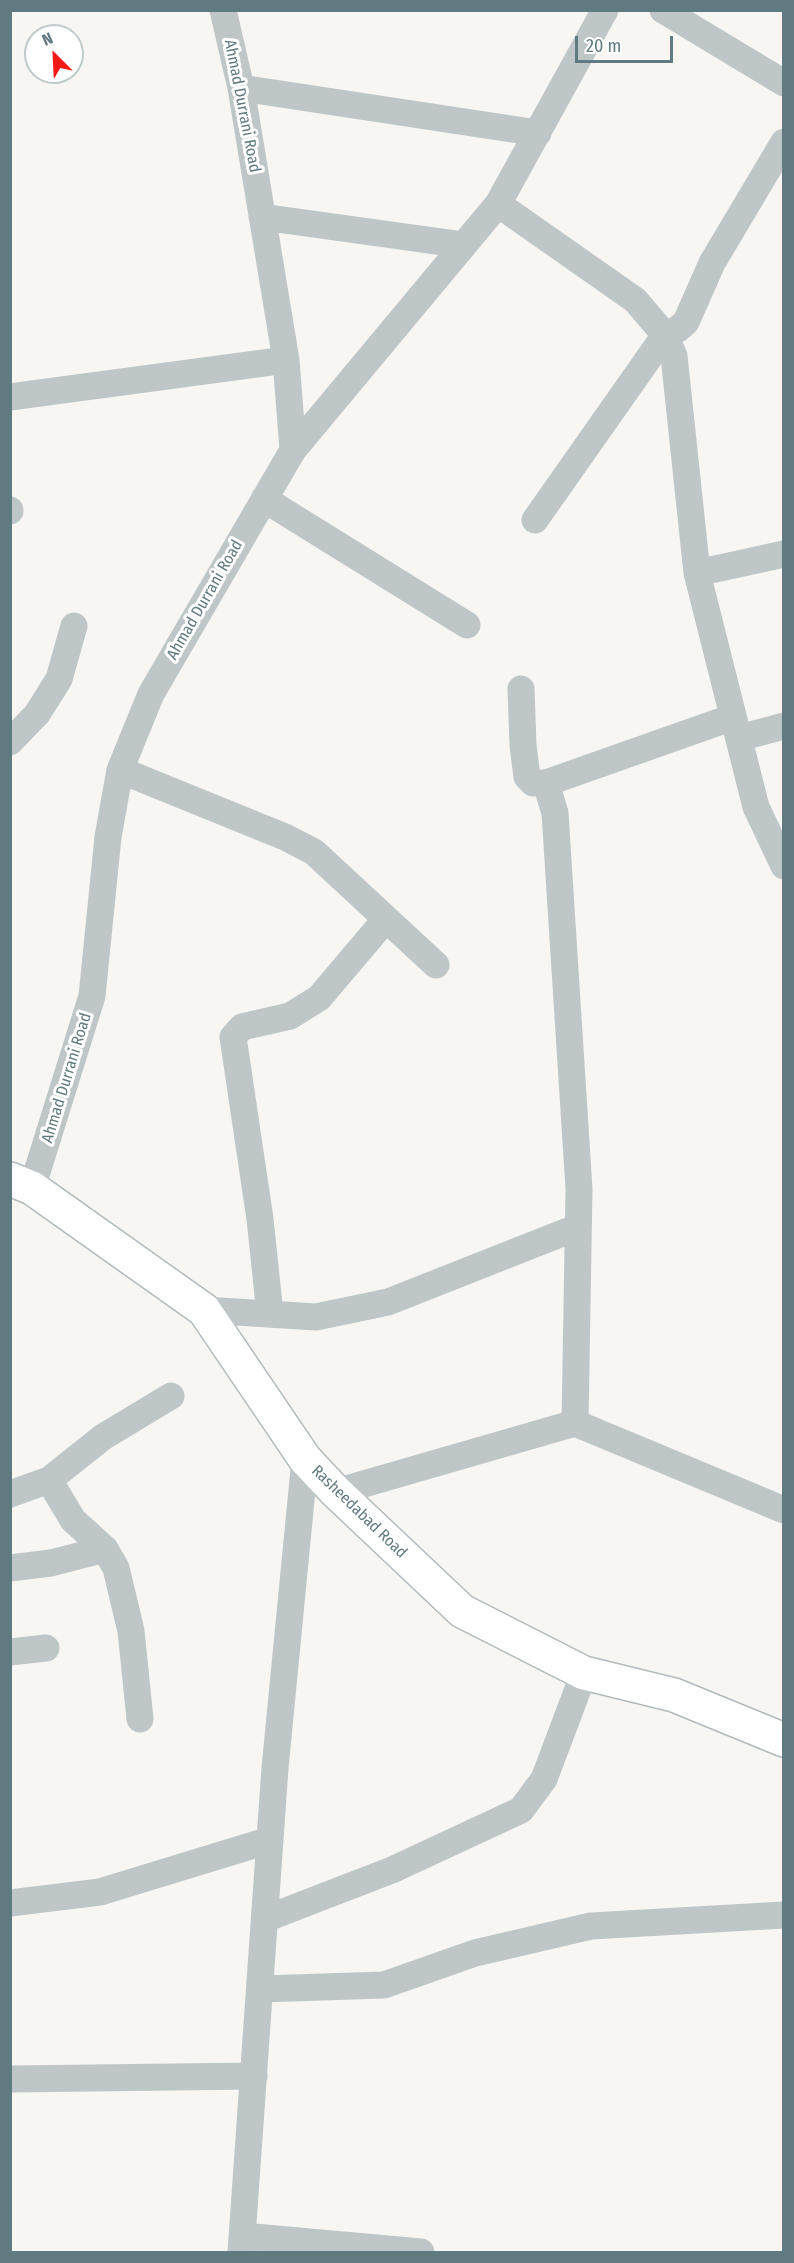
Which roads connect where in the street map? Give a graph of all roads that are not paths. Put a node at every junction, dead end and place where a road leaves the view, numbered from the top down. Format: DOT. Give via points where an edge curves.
graph roads {
  1 [pos="223,10"];
  2 [pos="605,10"];
  3 [pos="663,10"];
  4 [pos="783,83"];
  5 [pos="241,88"];
  6 [pos="538,133"];
  7 [pos="783,142"];
  8 [pos="498,204"];
  9 [pos="262,217"];
  10 [pos="464,245"];
  11 [pos="665,335"];
  12 [pos="286,360"];
  13 [pos="10,397"];
  14 [pos="293,450"];
  15 [pos="264,499"];
  16 [pos="535,520"];
  17 [pos="783,554"];
  18 [pos="697,573"];
  19 [pos="467,625"];
  20 [pos="74,626"];
  21 [pos="521,689"];
  22 [pos="783,726"];
  23 [pos="736,727"];
  24 [pos="10,742"];
  25 [pos="120,771"];
  26 [pos="546,783"];
  27 [pos="783,866"];
  28 [pos="386,920"];
  29 [pos="436,965"];
  30 [pos="21,1183"];
  31 [pos="578,1227"];
  32 [pos="204,1310"];
  33 [pos="270,1314"];
  34 [pos="171,1396"];
  35 [pos="575,1423"];
  36 [pos="305,1459"];
  37 [pos="49,1480"];
  38 [pos="336,1492"];
  39 [pos="10,1494"];
  40 [pos="783,1510"];
  41 [pos="105,1549"];
  42 [pos="10,1568"];
  43 [pos="45,1648"];
  44 [pos="10,1652"];
  45 [pos="584,1672"];
  46 [pos="140,1719"];
  47 [pos="783,1740"];
  48 [pos="270,1840"];
  49 [pos="10,1903"];
  50 [pos="783,1914"];
  51 [pos="265,1919"];
  52 [pos="260,1989"];
  53 [pos="254,2076"];
  54 [pos="10,2079"];
  55 [pos="242,2244"];
  56 [pos="421,2253"];
  1 -- 5 [label="street, Ahmad Durrani Road"];
  2 -- 6 [label="street"];
  3 -- 4 [label="street"];
  5 -- 6 [label="street"];
  5 -- 9 [label="street, Ahmad Durrani Road"];
  6 -- 8 [label="street"];
  7 -- 11 [label="street" via="712,263 686,322"];
  8 -- 10 [label="street"];
  8 -- 11 [label="street" via="635,300"];
  9 -- 10 [label="street"];
  9 -- 12 [label="street, Ahmad Durrani Road"];
  10 -- 14 [label="street"];
  11 -- 16 [label="street"];
  11 -- 18 [label="street" via="674,357"];
  12 -- 13 [label="street"];
  12 -- 14 [label="street, Ahmad Durrani Road"];
  14 -- 15 [label="street, Ahmad Durrani Road"];
  15 -- 19 [label="street"];
  15 -- 25 [label="street, Ahmad Durrani Road" via="151,694"];
  17 -- 18 [label="street"];
  18 -- 23 [label="street"];
  20 -- 24 [label="street" via="59,679 37,714"];
  21 -- 26 [label="street" via="527,777 533,783"];
  22 -- 23 [label="street"];
  23 -- 26 [label="street"];
  23 -- 27 [label="street" via="756,807"];
  25 -- 28 [label="street" via="314,852"];
  25 -- 30 [label="street, Ahmad Durrani Road" via="108,837 92,996"];
  26 -- 31 [label="street" via="555,813 579,1189"];
  28 -- 29 [label="street"];
  28 -- 33 [label="street" via="320,998 290,1016 242,1027 233,1037"];
  30 -- 32 [label="main road, Rasheedabad Road"];
  31 -- 33 [label="street" via="388,1302 316,1317"];
  31 -- 35 [label="street"];
  32 -- 33 [label="street"];
  32 -- 36 [label="main road, Rasheedabad Road"];
  34 -- 37 [label="street" via="102,1437"];
  35 -- 38 [label="street"];
  35 -- 40 [label="street"];
  36 -- 38 [label="main road, Rasheedabad Road"];
  36 -- 48 [label="street"];
  37 -- 39 [label="street"];
  37 -- 41 [label="street" via="73,1520"];
  38 -- 45 [label="main road, Rasheedabad Road" via="462,1611"];
  41 -- 42 [label="street" via="51,1563"];
  41 -- 46 [label="street" via="116,1569 131,1630"];
  43 -- 44 [label="street"];
  45 -- 47 [label="main road, Rasheedabad Road" via="674,1695"];
  45 -- 51 [label="street" via="544,1779 520,1810 392,1870"];
  48 -- 49 [label="street" via="100,1892"];
  48 -- 51 [label="street"];
  50 -- 52 [label="street" via="591,1926 475,1953 384,1985"];
  51 -- 52 [label="street"];
  52 -- 53 [label="street"];
  53 -- 54 [label="street"];
  53 -- 55 [label="street"];
  55 -- 56 [label="street"];
}
